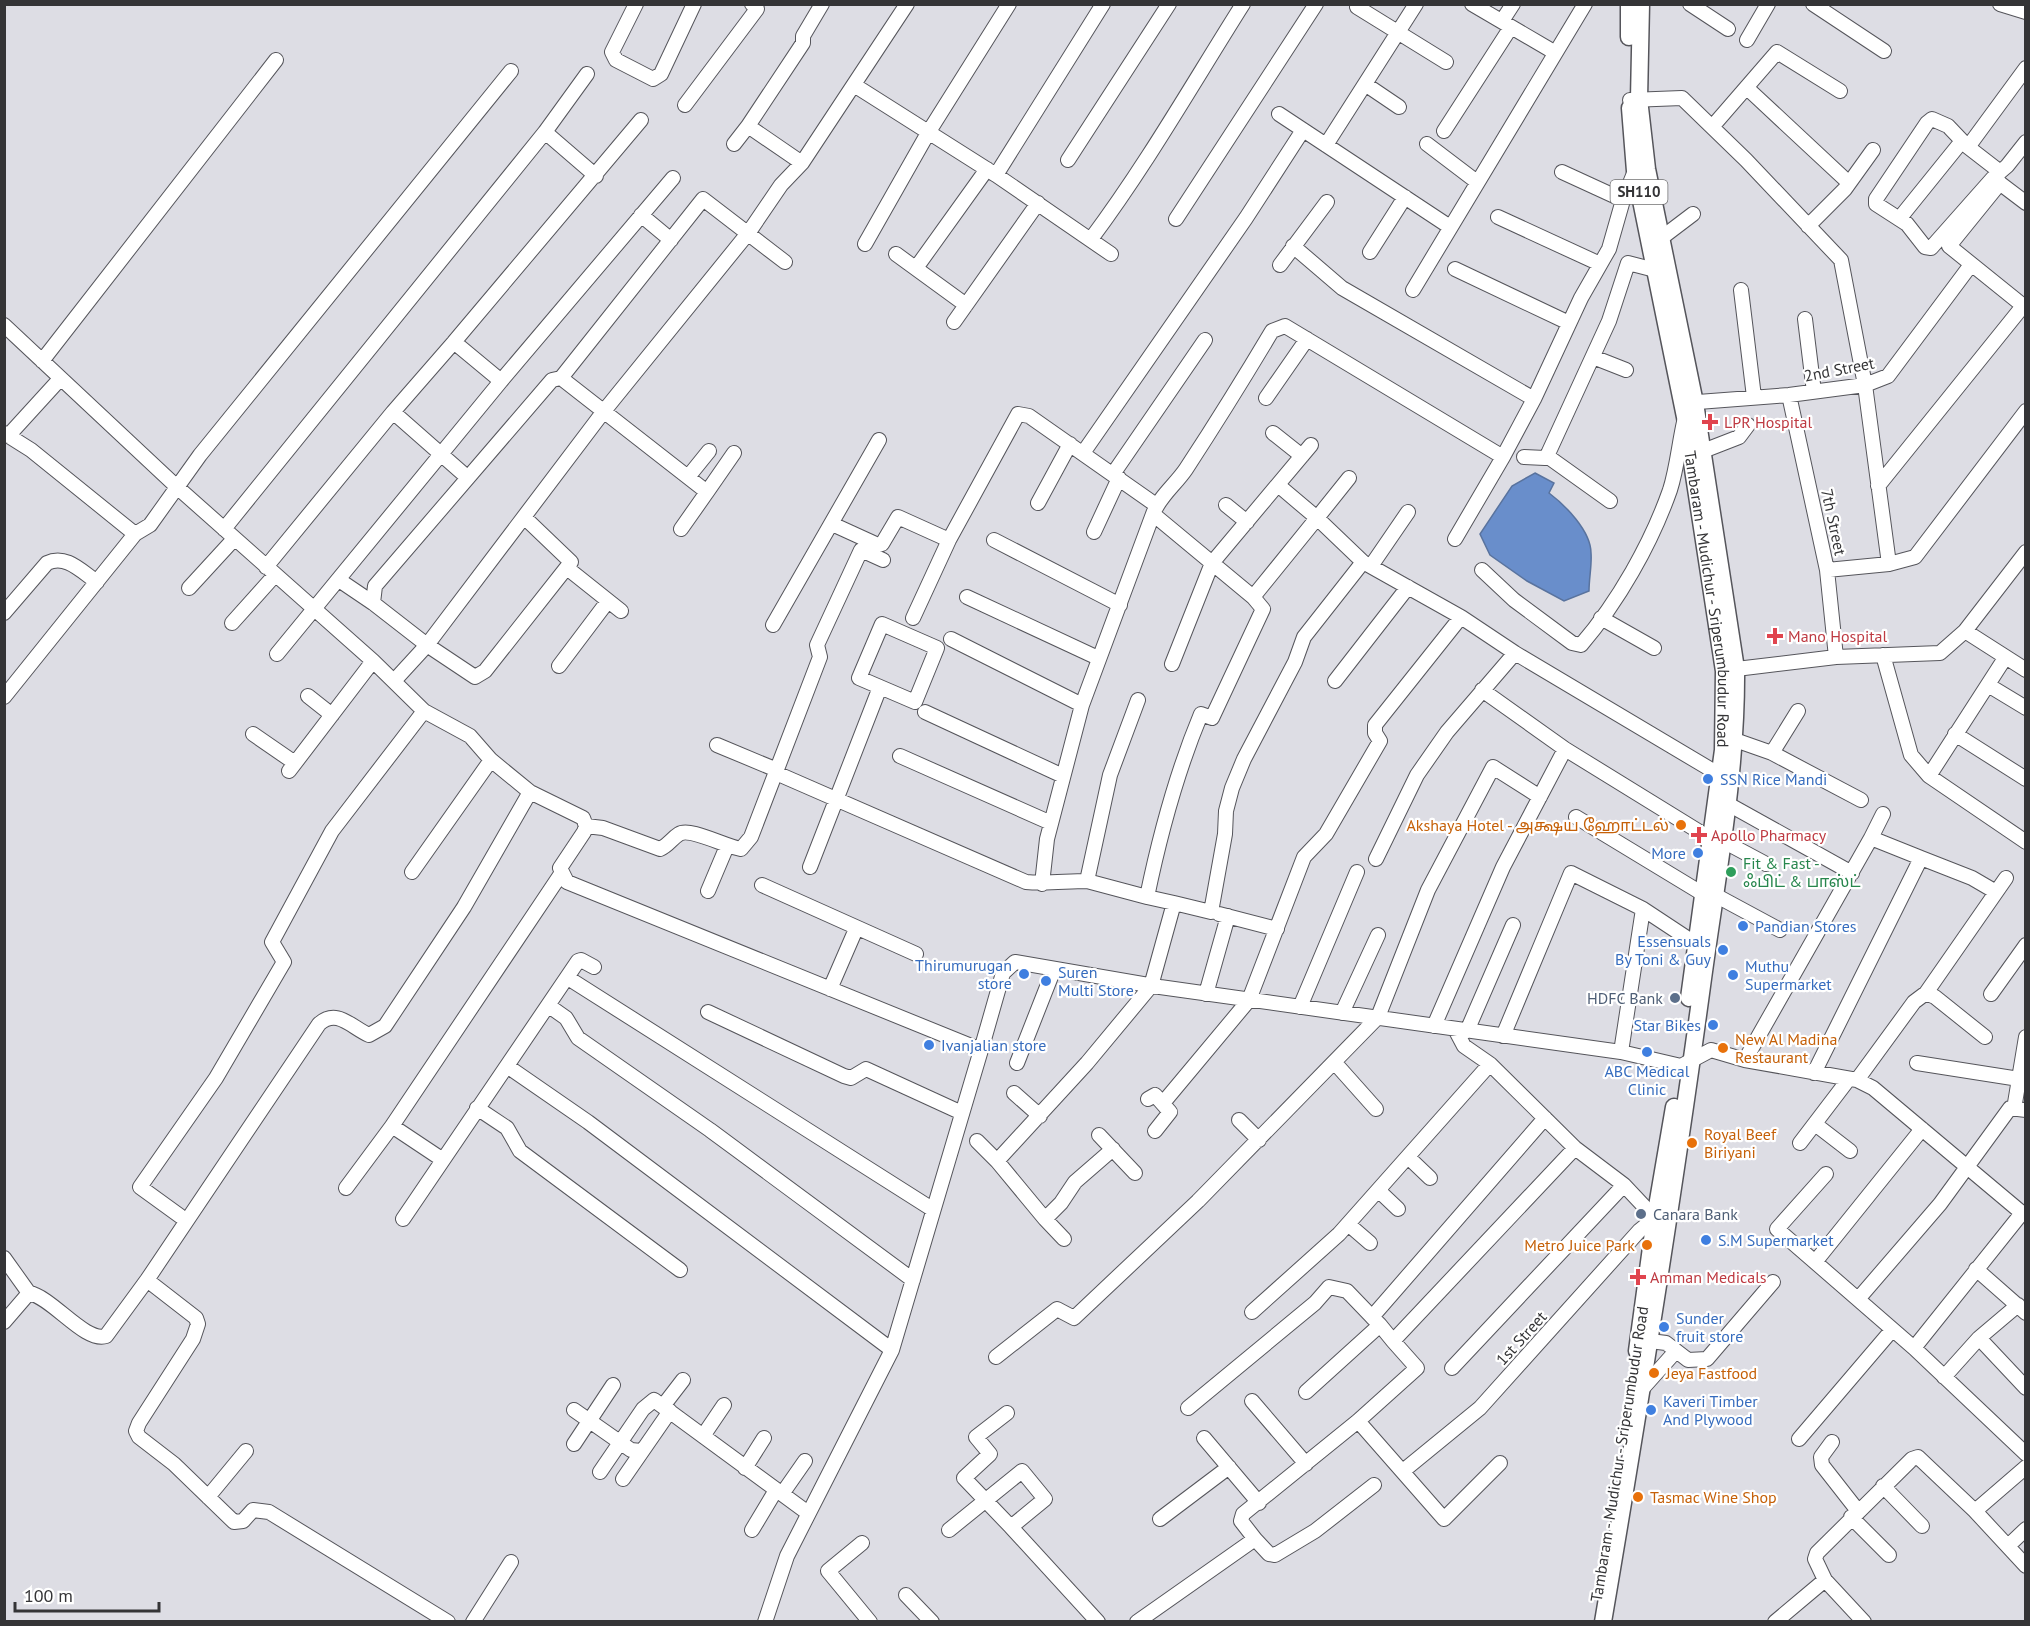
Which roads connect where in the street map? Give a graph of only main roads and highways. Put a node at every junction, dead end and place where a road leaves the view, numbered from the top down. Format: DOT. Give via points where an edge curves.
graph roads {
  1 [pos="1629,4"];
  2 [pos="1641,4"];
  3 [pos="1635,100"];
  4 [pos="1687,408"];
  5 [pos="1730,670"];
  6 [pos="1716,840"];
  7 [pos="1709,895"];
  8 [pos="1686,1065"];
  9 [pos="1661,1219"];
  10 [pos="1591,1622"];
  11 [pos="1603,1622"];
  1 -- 3 [label="main road, Tambaram - Mudichur - Sriperumbudur Road / SH110"];
  2 -- 3 [label="main road, Tambaram - Mudichur - Sriperumbudur Road / SH110"];
  3 -- 4 [label="main road, Tambaram - Mudichur - Sriperumbudur Road / SH110"];
  3 -- 4 [label="main road, Tambaram - Mudichur - Sriperumbudur Road / SH110" via="1635,171"];
  4 -- 5 [label="main road, Tambaram - Mudichur - Sriperumbudur Road / SH110"];
  4 -- 5 [label="main road, Tambaram - Mudichur - Sriperumbudur Road / SH110" via="1703,452"];
  5 -- 6 [label="main road, Tambaram - Mudichur - Sriperumbudur Road / SH110"];
  5 -- 6 [label="main road, Tambaram - Mudichur - Sriperumbudur Road / SH110" via="1735,740 1728,804"];
  6 -- 7 [label="main road, Tambaram - Mudichur - Sriperumbudur Road / SH110"];
  7 -- 8 [label="main road, Tambaram - Mudichur - Sriperumbudur Road / SH110"];
  7 -- 8 [label="main road, Tambaram - Mudichur - Sriperumbudur Road / SH110" via="1696,944"];
  8 -- 9 [label="main road, Tambaram - Mudichur - Sriperumbudur Road / SH110"];
  9 -- 10 [label="main road, Tambaram - Mudichur - Sriperumbudur Road / SH110"];
  9 -- 11 [label="main road, Tambaram - Mudichur - Sriperumbudur Road / SH110" via="1650,1341"];
}
